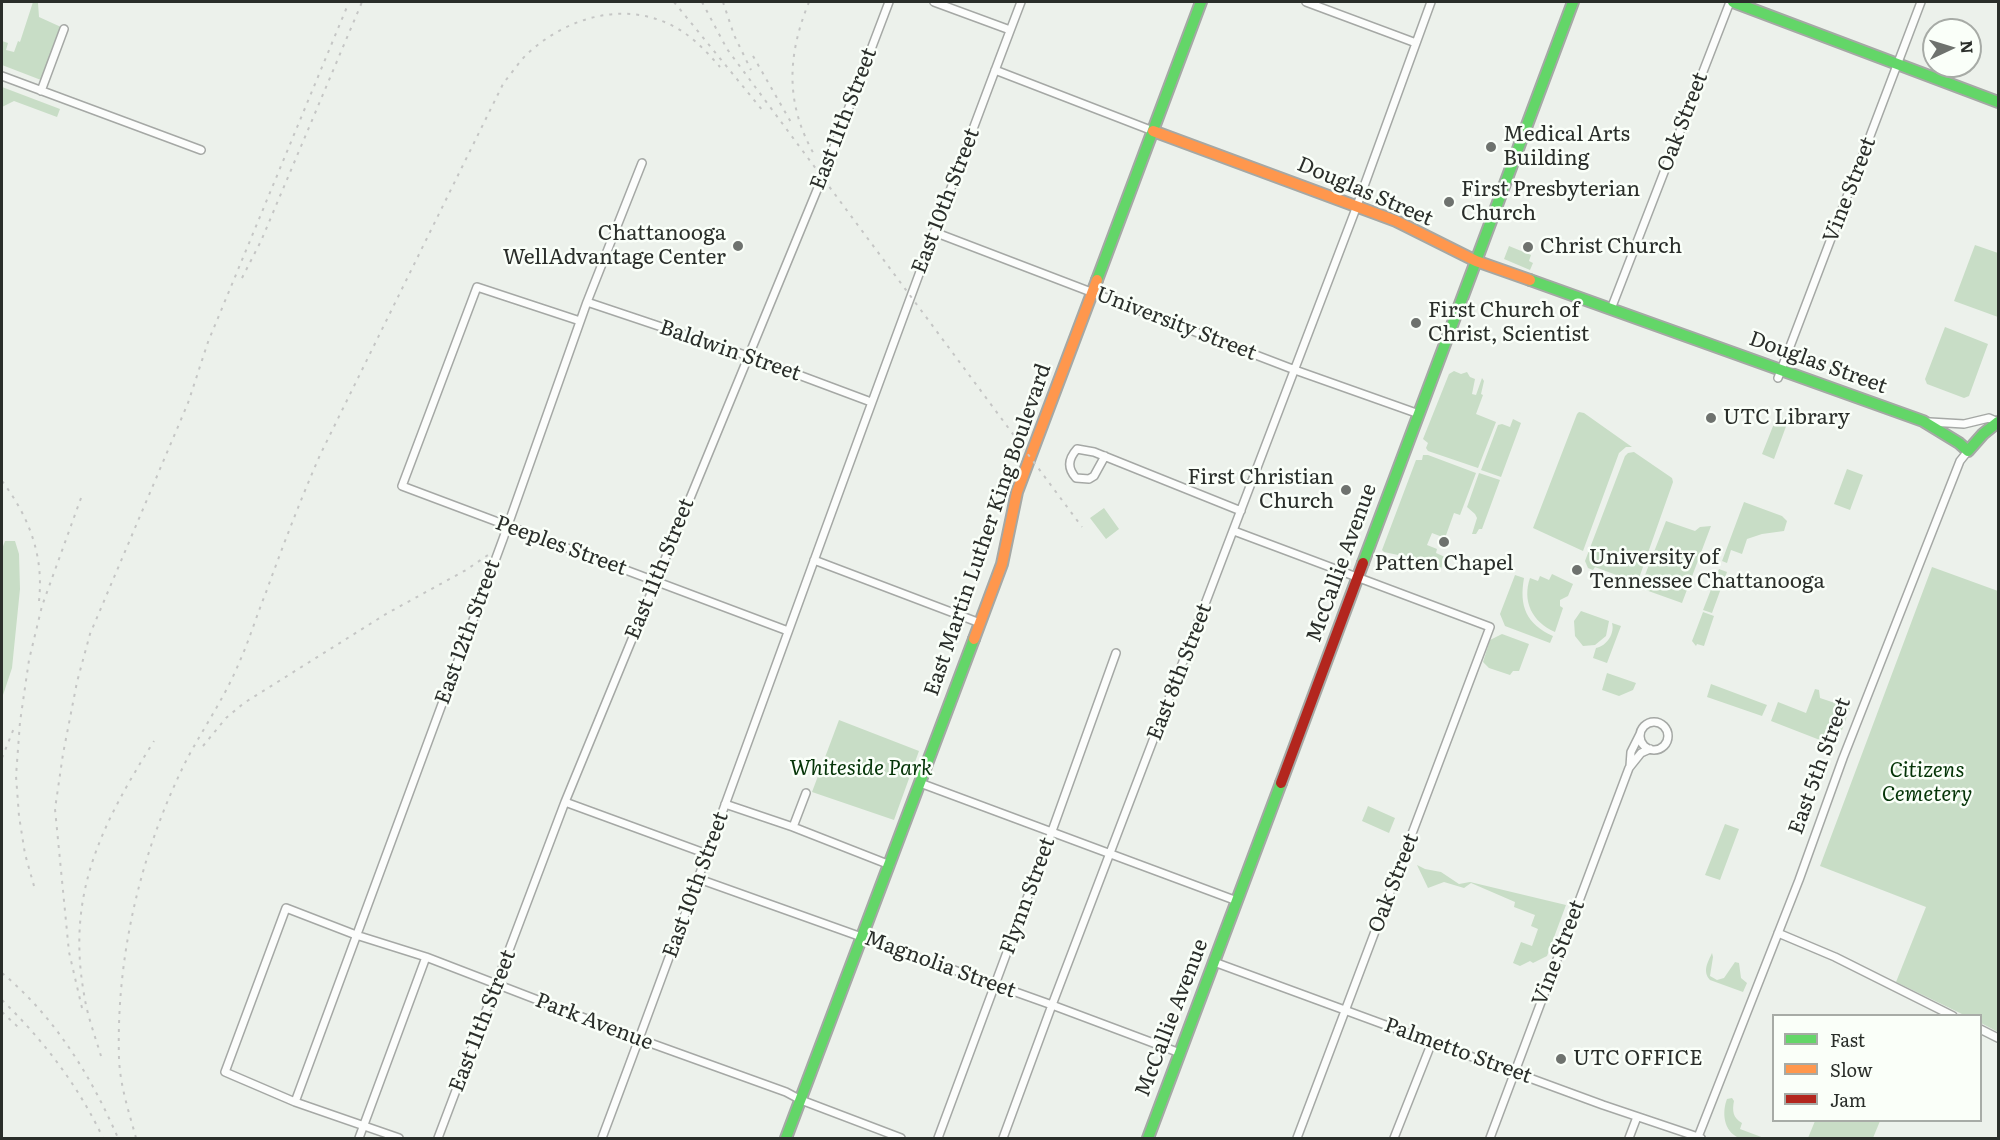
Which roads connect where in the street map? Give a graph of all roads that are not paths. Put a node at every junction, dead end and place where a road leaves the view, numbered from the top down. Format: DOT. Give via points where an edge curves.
graph roads {
  1 [pos="889,2"];
  2 [pos="934,2"];
  3 [pos="1022,2"];
  4 [pos="1201,2"];
  5 [pos="1306,2"];
  6 [pos="1431,2"];
  7 [pos="1573,2"];
  8 [pos="1731,2"];
  9 [pos="1921,2"];
  10 [pos="64,29"];
  11 [pos="1010,30"];
  12 [pos="1416,42"];
  13 [pos="1898,63"];
  14 [pos="995,70"];
  15 [pos="2,76"];
  16 [pos="41,91"];
  17 [pos="1998,102"];
  18 [pos="1153,131"];
  19 [pos="201,150"];
  20 [pos="642,163"];
  21 [pos="1357,206"];
  22 [pos="934,232"];
  23 [pos="1476,261"];
  24 [pos="1092,291"];
  25 [pos="587,302"];
  26 [pos="1611,309"];
  27 [pos="580,321"];
  28 [pos="748,356"];
  29 [pos="1295,370"];
  30 [pos="1780,375"];
  31 [pos="871,402"];
  32 [pos="1419,414"];
  33 [pos="1923,422"];
  34 [pos="1998,422"];
  35 [pos="1968,451"];
  36 [pos="1105,456"];
  37 [pos="1241,511"];
  38 [pos="508,526"];
  39 [pos="1234,531"];
  40 [pos="814,560"];
  41 [pos="1358,577"];
  42 [pos="655,581"];
  43 [pos="980,623"];
  44 [pos="788,631"];
  45 [pos="1116,653"];
  46 [pos="1641,731"];
  47 [pos="1650,749"];
  48 [pos="1629,768"];
  49 [pos="920,783"];
  50 [pos="806,793"];
  51 [pos="565,802"];
  52 [pos="725,804"];
  53 [pos="793,827"];
  54 [pos="1052,831"];
  55 [pos="707,854"];
  56 [pos="1111,854"];
  57 [pos="890,865"];
  58 [pos="699,879"];
  59 [pos="1237,901"];
  60 [pos="1778,933"];
  61 [pos="356,935"];
  62 [pos="864,937"];
  63 [pos="426,957"];
  64 [pos="1214,962"];
  65 [pos="497,985"];
  66 [pos="996,985"];
  67 [pos="1052,1005"];
  68 [pos="1346,1010"];
  69 [pos="1949,1014"];
  70 [pos="1982,1030"];
  71 [pos="1998,1038"];
  72 [pos="639,1039"];
  73 [pos="1432,1042"];
  74 [pos="1180,1053"];
  75 [pos="1515,1071"];
  76 [pos="801,1100"];
  77 [pos="295,1102"];
  78 [pos="1637,1117"];
  79 [pos="364,1125"];
  80 [pos="359,1138"];
  81 [pos="399,1138"];
  82 [pos="438,1138"];
  83 [pos="602,1138"];
  84 [pos="786,1138"];
  85 [pos="901,1138"];
  86 [pos="938,1138"];
  87 [pos="1003,1138"];
  88 [pos="1148,1138"];
  89 [pos="1297,1138"];
  90 [pos="1394,1138"];
  91 [pos="1490,1138"];
  92 [pos="1629,1138"];
  93 [pos="1700,1138"];
  1 -- 28 [label="street, East 11th Street"];
  2 -- 11 [label="street"];
  3 -- 11 [label="street, East 10th Street"];
  4 -- 18 [label="main road, East Martin Luther King Boulevard"];
  5 -- 12 [label="street"];
  6 -- 12 [label="street"];
  7 -- 23 [label="main road, McCallie Avenue"];
  8 -- 13 [label="main road"];
  8 -- 26 [label="street, Oak Street"];
  9 -- 13 [label="street, Vine Street"];
  10 -- 16 [label="street"];
  11 -- 14 [label="street, East 10th Street"];
  12 -- 21 [label="street, East 8th Street"];
  13 -- 17 [label="main road"];
  13 -- 30 [label="street, Vine Street"];
  14 -- 18 [label="street, Douglas Street"];
  14 -- 22 [label="street, East 10th Street"];
  15 -- 16 [label="street"];
  16 -- 19 [label="street"];
  18 -- 21 [label="main road, Douglas Street"];
  18 -- 24 [label="main road, East Martin Luther King Boulevard"];
  20 -- 25 [label="street, East 12th Street"];
  21 -- 23 [label="main road, Douglas Street"];
  21 -- 29 [label="street, East 8th Street"];
  22 -- 24 [label="street, University Street"];
  22 -- 31 [label="street, East 10th Street"];
  23 -- 26 [label="main road, Douglas Street"];
  23 -- 32 [label="main road, McCallie Avenue"];
  24 -- 29 [label="street, University Street"];
  24 -- 43 [label="main road, East Martin Luther King Boulevard" via="1017,492 1002,564"];
  25 -- 27 [label="street, East 12th Street"];
  25 -- 28 [label="street, Baldwin Street"];
  26 -- 30 [label="main road, Douglas Street"];
  27 -- 38 [label="street, East 12th Street"];
  27 -- 38 [label="street, Peeples Street" via="477,287 402,486"];
  28 -- 31 [label="street, Baldwin Street"];
  28 -- 42 [label="street, East 11th Street"];
  29 -- 32 [label="street, University Street"];
  29 -- 37 [label="street, East 8th Street"];
  30 -- 33 [label="main road, Douglas Street"];
  31 -- 40 [label="street, East 10th Street"];
  32 -- 41 [label="main road, McCallie Avenue"];
  33 -- 34 [label="street, Douglas Street" via="1964,424 1989,418"];
  33 -- 35 [label="main road, Douglas Street"];
  34 -- 35 [label="main road, East 5th Street"];
  35 -- 60 [label="street, East 5th Street" via="1960,461 1913,576"];
  36 -- 36 [label="street" via="1077,449 1069,462 1070,469 1076,478 1089,479"];
  36 -- 37 [label="street"];
  37 -- 39 [label="street, East 8th Street"];
  38 -- 42 [label="street, Peeples Street"];
  38 -- 61 [label="street, East 12th Street"];
  39 -- 41 [label="street"];
  39 -- 56 [label="street, East 8th Street"];
  40 -- 43 [label="street"];
  40 -- 44 [label="street, East 10th Street"];
  41 -- 59 [label="main road, McCallie Avenue"];
  41 -- 68 [label="street, Oak Street" via="1490,627"];
  42 -- 44 [label="street, Peeples Street"];
  42 -- 51 [label="street, East 11th Street"];
  43 -- 49 [label="main road, East Martin Luther King Boulevard"];
  44 -- 52 [label="street, East 10th Street"];
  45 -- 54 [label="street, Flynn Street"];
  46 -- 47 [label="street" via="1641,743"];
  46 -- 47 [label="street, Vine Street" via="1656,721 1664,727 1667,741"];
  46 -- 48 [label="street, Vine Street" via="1631,752"];
  47 -- 48 [label="street, Vine Street" via="1641,753"];
  48 -- 75 [label="street, Vine Street"];
  49 -- 54 [label="street"];
  49 -- 57 [label="main road, East Martin Luther King Boulevard"];
  50 -- 53 [label="street"];
  51 -- 55 [label="street"];
  51 -- 65 [label="street, East 11th Street"];
  52 -- 53 [label="street"];
  52 -- 55 [label="street, East 10th Street"];
  53 -- 57 [label="street"];
  54 -- 56 [label="street"];
  54 -- 66 [label="street, Flynn Street"];
  55 -- 58 [label="street, East 10th Street"];
  56 -- 59 [label="street"];
  56 -- 67 [label="street, East 8th Street"];
  57 -- 62 [label="main road, East Martin Luther King Boulevard"];
  58 -- 62 [label="street, Magnolia Street"];
  58 -- 72 [label="street, East 10th Street"];
  59 -- 64 [label="main road, McCallie Avenue"];
  60 -- 69 [label="street"];
  60 -- 93 [label="street, East 5th Street"];
  61 -- 63 [label="street, Park Avenue"];
  61 -- 77 [label="street, East 12th Street"];
  61 -- 77 [label="street, Park Avenue" via="286,908 225,1072"];
  62 -- 66 [label="street, Magnolia Street"];
  62 -- 76 [label="main road, East Martin Luther King Boulevard"];
  63 -- 65 [label="street, Park Avenue"];
  63 -- 79 [label="street"];
  64 -- 68 [label="street, Palmetto Street"];
  64 -- 74 [label="main road, McCallie Avenue"];
  65 -- 72 [label="street, Park Avenue"];
  65 -- 82 [label="street, East 11th Street"];
  66 -- 67 [label="street, Magnolia Street"];
  66 -- 86 [label="street, Flynn Street"];
  67 -- 74 [label="street, Magnolia Street"];
  67 -- 87 [label="street, East 8th Street"];
  68 -- 73 [label="street, Palmetto Street"];
  68 -- 89 [label="street, Oak Street"];
  70 -- 71 [label="street"];
  72 -- 76 [label="street, Park Avenue"];
  72 -- 83 [label="street, East 10th Street"];
  73 -- 75 [label="street, Palmetto Street"];
  73 -- 90 [label="street"];
  74 -- 88 [label="main road, McCallie Avenue"];
  75 -- 78 [label="street, Palmetto Street"];
  75 -- 91 [label="street, Vine Street"];
  76 -- 84 [label="main road, East Martin Luther King Boulevard"];
  76 -- 85 [label="street, Park Avenue"];
  77 -- 79 [label="street"];
  78 -- 92 [label="street"];
  78 -- 93 [label="street, Palmetto Street"];
  79 -- 80 [label="street"];
  79 -- 81 [label="street"];
}
